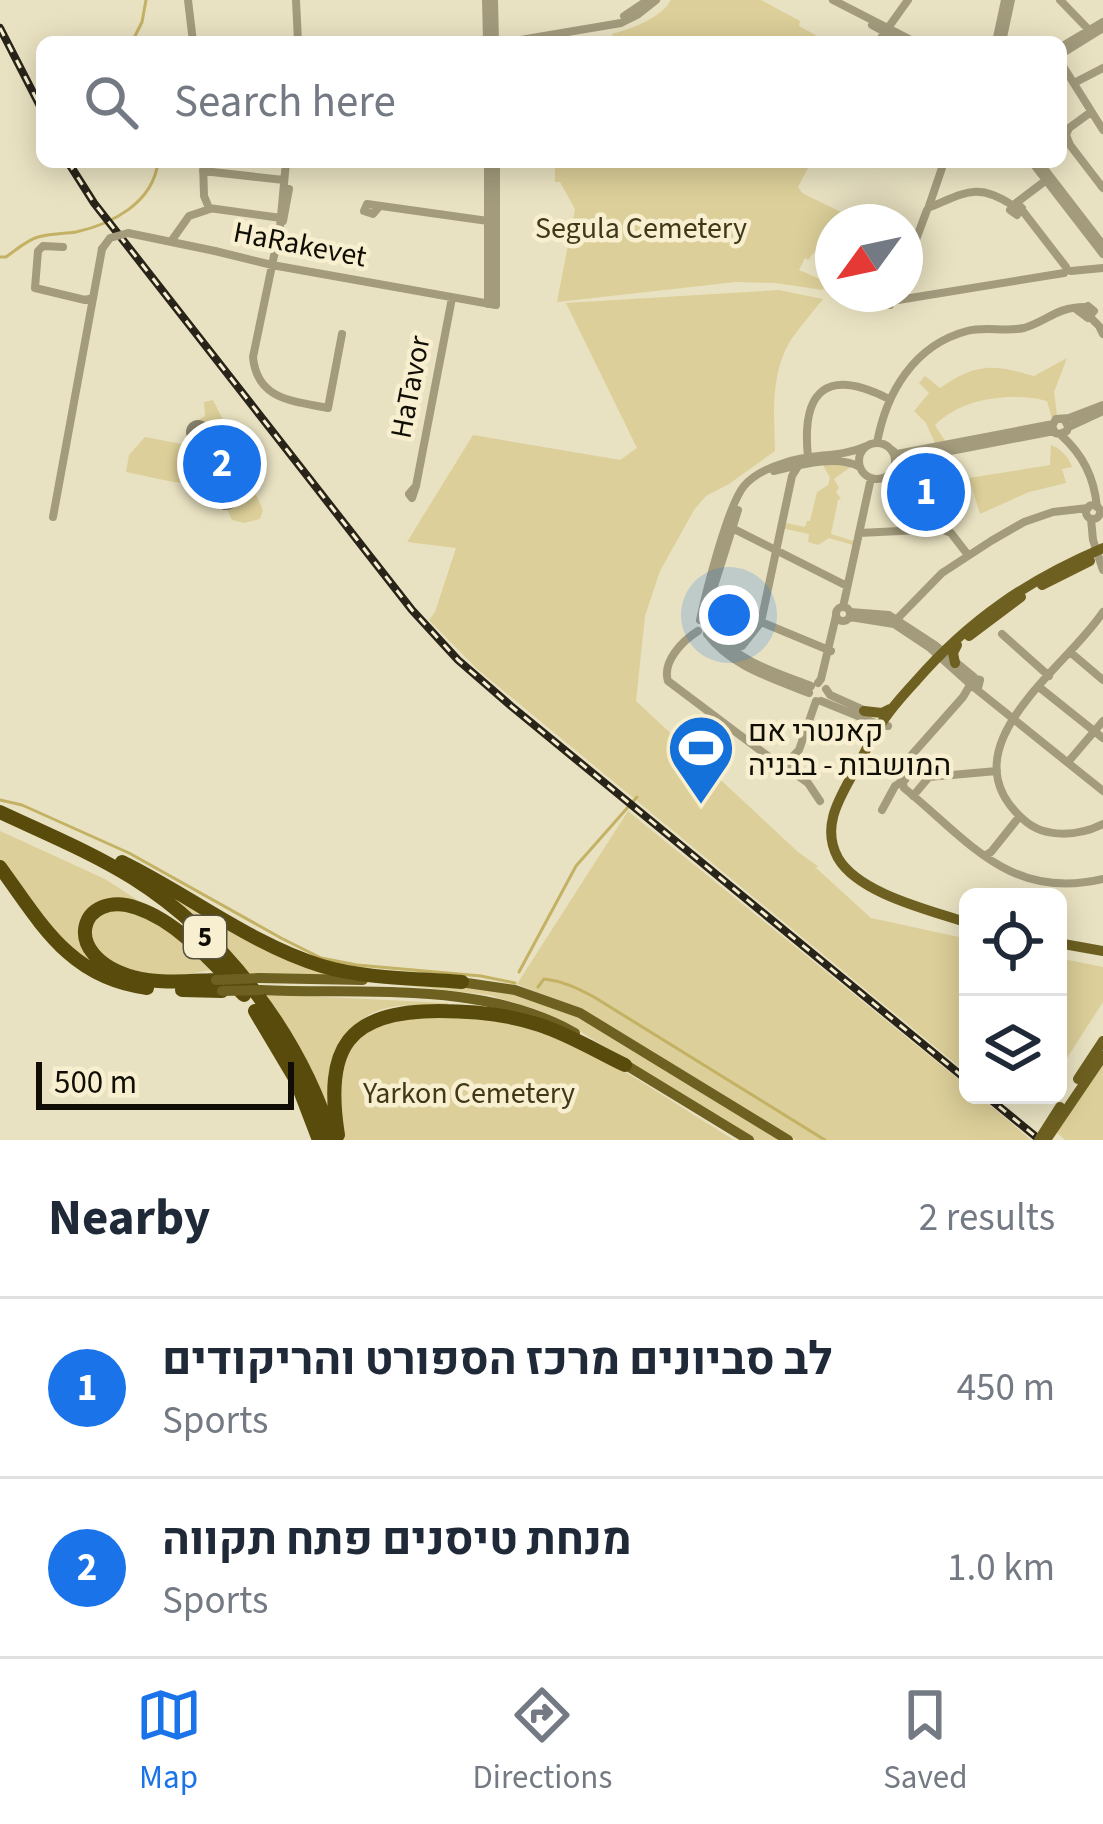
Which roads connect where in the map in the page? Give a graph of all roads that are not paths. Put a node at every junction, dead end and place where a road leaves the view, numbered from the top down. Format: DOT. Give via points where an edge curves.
graph roads {
  1 [pos="188,0"];
  2 [pos="298,0"];
  3 [pos="490,0"];
  4 [pos="652,0"];
  5 [pos="822,0"];
  6 [pos="833,0"];
  7 [pos="908,0"];
  8 [pos="1008,0"];
  9 [pos="1060,0"];
  10 [pos="1103,26"];
  11 [pos="888,28"];
  12 [pos="1089,30"];
  13 [pos="495,31"];
  14 [pos="192,36"];
  15 [pos="301,36"];
  16 [pos="491,36"];
  17 [pos="493,36"];
  18 [pos="500,36"];
  19 [pos="539,36"];
  20 [pos="882,36"];
  21 [pos="897,36"];
  22 [pos="903,36"];
  23 [pos="1000,36"];
  24 [pos="1067,50"];
  25 [pos="1067,51"];
  26 [pos="1067,68"];
  27 [pos="1103,68"];
  28 [pos="1074,83"];
  29 [pos="1091,112"];
  30 [pos="1103,130"];
  31 [pos="1067,133"];
  32 [pos="1067,138"];
  33 [pos="203,168"];
  34 [pos="209,168"];
  35 [pos="287,168"];
  36 [pos="289,168"];
  37 [pos="492,168"];
  38 [pos="492,168"];
  39 [pos="942,168"];
  40 [pos="1043,179"];
  41 [pos="284,180"];
  42 [pos="1103,188"];
  43 [pos="210,208"];
  44 [pos="378,208"];
  45 [pos="929,208"];
  46 [pos="1018,208"];
  47 [pos="488,221"];
  48 [pos="280,222"];
  49 [pos="923,223"];
  50 [pos="172,240"];
  51 [pos="63,247"];
  52 [pos="1102,250"];
  53 [pos="272,265"];
  54 [pos="1099,268"];
  55 [pos="1067,270"];
  56 [pos="923,294"];
  57 [pos="94,297"];
  58 [pos="452,297"];
  59 [pos="492,304"];
  60 [pos="1103,330"];
  61 [pos="342,334"];
  62 [pos="890,399"];
  63 [pos="1103,408"];
  64 [pos="1061,428"];
  65 [pos="872,444"];
  66 [pos="892,450"];
  67 [pos="806,462"];
  68 [pos="895,464"];
  69 [pos="860,467"];
  70 [pos="789,472"];
  71 [pos="872,478"];
  72 [pos="416,486"];
  73 [pos="1092,512"];
  74 [pos="53,517"];
  75 [pos="732,528"];
  76 [pos="859,533"];
  77 [pos="777,550"];
  78 [pos="1098,554"];
  79 [pos="968,555"];
  80 [pos="847,586"];
  81 [pos="1102,614"];
  82 [pos="844,615"];
  83 [pos="897,620"];
  84 [pos="761,622"];
  85 [pos="705,627"];
  86 [pos="1002,634"];
  87 [pos="742,646"];
  88 [pos="731,650"];
  89 [pos="829,651"];
  90 [pos="1070,652"];
  91 [pos="943,655"];
  92 [pos="743,658"];
  93 [pos="1049,675"];
  94 [pos="1103,680"];
  95 [pos="974,684"];
  96 [pos="1039,687"];
  97 [pos="818,691"];
  98 [pos="1022,706"];
  99 [pos="893,707"];
  100 [pos="1003,710"];
  101 [pos="1013,718"];
  102 [pos="877,720"];
  103 [pos="1103,721"];
  104 [pos="1007,729"];
  105 [pos="1099,735"];
  106 [pos="908,760"];
  107 [pos="788,761"];
  108 [pos="1068,762"];
  109 [pos="997,770"];
  110 [pos="929,777"];
  111 [pos="901,782"];
  112 [pos="1103,791"];
  113 [pos="913,796"];
  114 [pos="820,801"];
  115 [pos="882,810"];
  116 [pos="0,812"];
  117 [pos="1020,818"];
  118 [pos="0,822"];
  119 [pos="26,824"];
  120 [pos="1103,824"];
  121 [pos="989,856"];
  122 [pos="0,867"];
  123 [pos="1103,879"];
  124 [pos="862,880"];
  125 [pos="959,919"];
  126 [pos="1067,942"];
  127 [pos="1103,947"];
  128 [pos="462,982"];
  129 [pos="260,984"];
  130 [pos="219,985"];
  131 [pos="244,994"];
  132 [pos="1103,1041"];
  133 [pos="1103,1056"];
  134 [pos="625,1065"];
  135 [pos="1063,1108"];
  136 [pos="320,1140"];
  137 [pos="336,1140"];
  138 [pos="749,1140"];
  139 [pos="788,1140"];
  140 [pos="1042,1140"];
  1 -- 14 [label="street"];
  2 -- 15 [label="street"];
  3 -- 13 [label="street"];
  3 -- 16 [label="street"];
  4 -- 19 [label="street" via="626,20"];
  5 -- 11 [label="street"];
  6 -- 11 [label="street"];
  7 -- 11 [label="street"];
  8 -- 23 [label="street"];
  9 -- 12 [label="street"];
  10 -- 12 [label="street"];
  10 -- 25 [label="street"];
  11 -- 20 [label="street"];
  11 -- 21 [label="street"];
  11 -- 22 [label="street"];
  12 -- 24 [label="street"];
  13 -- 17 [label="street"];
  13 -- 18 [label="street"];
  26 -- 28 [label="street"];
  27 -- 28 [label="street"];
  28 -- 29 [label="street"];
  29 -- 30 [label="street"];
  29 -- 31 [label="street"];
  32 -- 42 [label="street"];
  33 -- 43 [label="street"];
  34 -- 41 [label="street"];
  35 -- 41 [label="street"];
  36 -- 48 [label="street"];
  37 -- 47 [label="street"];
  38 -- 59 [label="street"];
  39 -- 45 [label="street"];
  40 -- 46 [label="street"];
  40 -- 52 [label="street"];
  41 -- 48 [label="street"];
  43 -- 48 [label="street"];
  43 -- 50 [label="street" via="189,216"];
  44 -- 47 [label="street"];
  45 -- 46 [label="street" via="973,190"];
  45 -- 49 [label="street"];
  46 -- 55 [label="street"];
  47 -- 59 [label="street"];
  48 -- 53 [label="street"];
  51 -- 57 [label="street" via="38,251 34,287"];
  52 -- 54 [label="street"];
  53 -- 57 [label="street, HaRakevet, bridge" via="128,232 102,249"];
  53 -- 58 [label="street, HaRakevet"];
  53 -- 61 [label="street" via="253,357 258,380 286,400 328,408"];
  54 -- 55 [label="street"];
  55 -- 56 [label="street"];
  57 -- 74 [label="street"];
  58 -- 59 [label="street, HaRakevet"];
  58 -- 72 [label="street, HaTavor"];
  60 -- 62 [label="street" via="1088,313 1068,308 1019,329 967,331 909,369"];
  62 -- 65 [label="street"];
  62 -- 67 [label="street" via="844,383 819,394 809,410"];
  63 -- 64 [label="street"];
  64 -- 66 [label="street"];
  64 -- 68 [label="street"];
  64 -- 73 [label="street" via="1093,484"];
  65 -- 66 [label="street"];
  65 -- 67 [label="street"];
  65 -- 69 [label="street" via="860,454"];
  66 -- 68 [label="street"];
  67 -- 69 [label="street"];
  67 -- 70 [label="street"];
  67 -- 85 [label="street" via="782,463 742,488"];
  68 -- 71 [label="street" via="889,475"];
  69 -- 71 [label="street"];
  70 -- 75 [label="street" via="750,484"];
  70 -- 77 [label="street"];
  71 -- 76 [label="street"];
  73 -- 78 [label="street"];
  73 -- 79 [label="street" via="1049,514"];
  75 -- 77 [label="street"];
  75 -- 85 [label="street"];
  76 -- 79 [label="street" via="941,530"];
  76 -- 80 [label="street"];
  77 -- 80 [label="street"];
  77 -- 84 [label="street"];
  78 -- 91 [label="main road"];
  79 -- 83 [label="street"];
  80 -- 82 [label="street"];
  81 -- 90 [label="street"];
  82 -- 83 [label="street"];
  82 -- 89 [label="street"];
  82 -- 91 [label="street" via="887,621"];
  83 -- 91 [label="street"];
  84 -- 87 [label="street"];
  84 -- 89 [label="street"];
  85 -- 88 [label="street"];
  85 -- 97 [label="street" via="749,669"];
  85 -- 107 [label="street" via="668,663 668,681 769,757"];
  86 -- 93 [label="street"];
  87 -- 88 [label="street"];
  87 -- 92 [label="street"];
  88 -- 92 [label="street"];
  89 -- 97 [label="street"];
  90 -- 93 [label="street"];
  90 -- 94 [label="street"];
  91 -- 95 [label="street"];
  91 -- 99 [label="main road"];
  91 -- 102 [label="main road"];
  92 -- 97 [label="street"];
  93 -- 96 [label="street"];
  95 -- 98 [label="street" via="1011,710"];
  95 -- 100 [label="street"];
  95 -- 106 [label="street"];
  96 -- 98 [label="street"];
  96 -- 105 [label="street"];
  97 -- 102 [label="street"];
  97 -- 107 [label="street"];
  98 -- 101 [label="street"];
  99 -- 102 [label="main road"];
  99 -- 102 [label="main road"];
  100 -- 101 [label="street"];
  100 -- 104 [label="street"];
  101 -- 104 [label="street"];
  101 -- 108 [label="street"];
  102 -- 124 [label="main road" via="836,819 836,844"];
  102 -- 124 [label="main road" via="830,833 836,855"];
  103 -- 105 [label="street"];
  104 -- 109 [label="street"];
  105 -- 108 [label="street"];
  106 -- 110 [label="street"];
  106 -- 111 [label="street"];
  107 -- 114 [label="street"];
  108 -- 112 [label="street"];
  109 -- 110 [label="street"];
  109 -- 117 [label="street"];
  110 -- 113 [label="street"];
  111 -- 113 [label="street"];
  111 -- 115 [label="street"];
  113 -- 121 [label="street"];
  116 -- 119 [label="highway, 5"];
  117 -- 120 [label="street" via="1054,834"];
  117 -- 121 [label="street"];
  118 -- 131 [label="highway, 5" via="139,892"];
  119 -- 128 [label="highway" via="122,863 315,964"];
  119 -- 137 [label="highway, 5" via="136,880 212,944 291,1048"];
  121 -- 123 [label="street" via="1022,878 1050,884"];
  122 -- 130 [label="highway" via="56,942 92,972 139,987"];
  124 -- 125 [label="main road"];
  126 -- 127 [label="main road"];
  128 -- 129 [label="main road"];
  128 -- 139 [label="main road" via="580,1013"];
  129 -- 130 [label="main road, bridge"];
  129 -- 134 [label="main road" via="488,1000 560,1025"];
  130 -- 131 [label="highway" via="115,970 89,951 87,924 106,906 141,909"];
  131 -- 136 [label="highway, 5" via="292,1072"];
  132 -- 135 [label="main road"];
  133 -- 135 [label="main road"];
  134 -- 137 [label="highway" via="507,1016 391,1013 361,1030 340,1057"];
  134 -- 138 [label="main road"];
  135 -- 140 [label="main road, bridge"];
}
